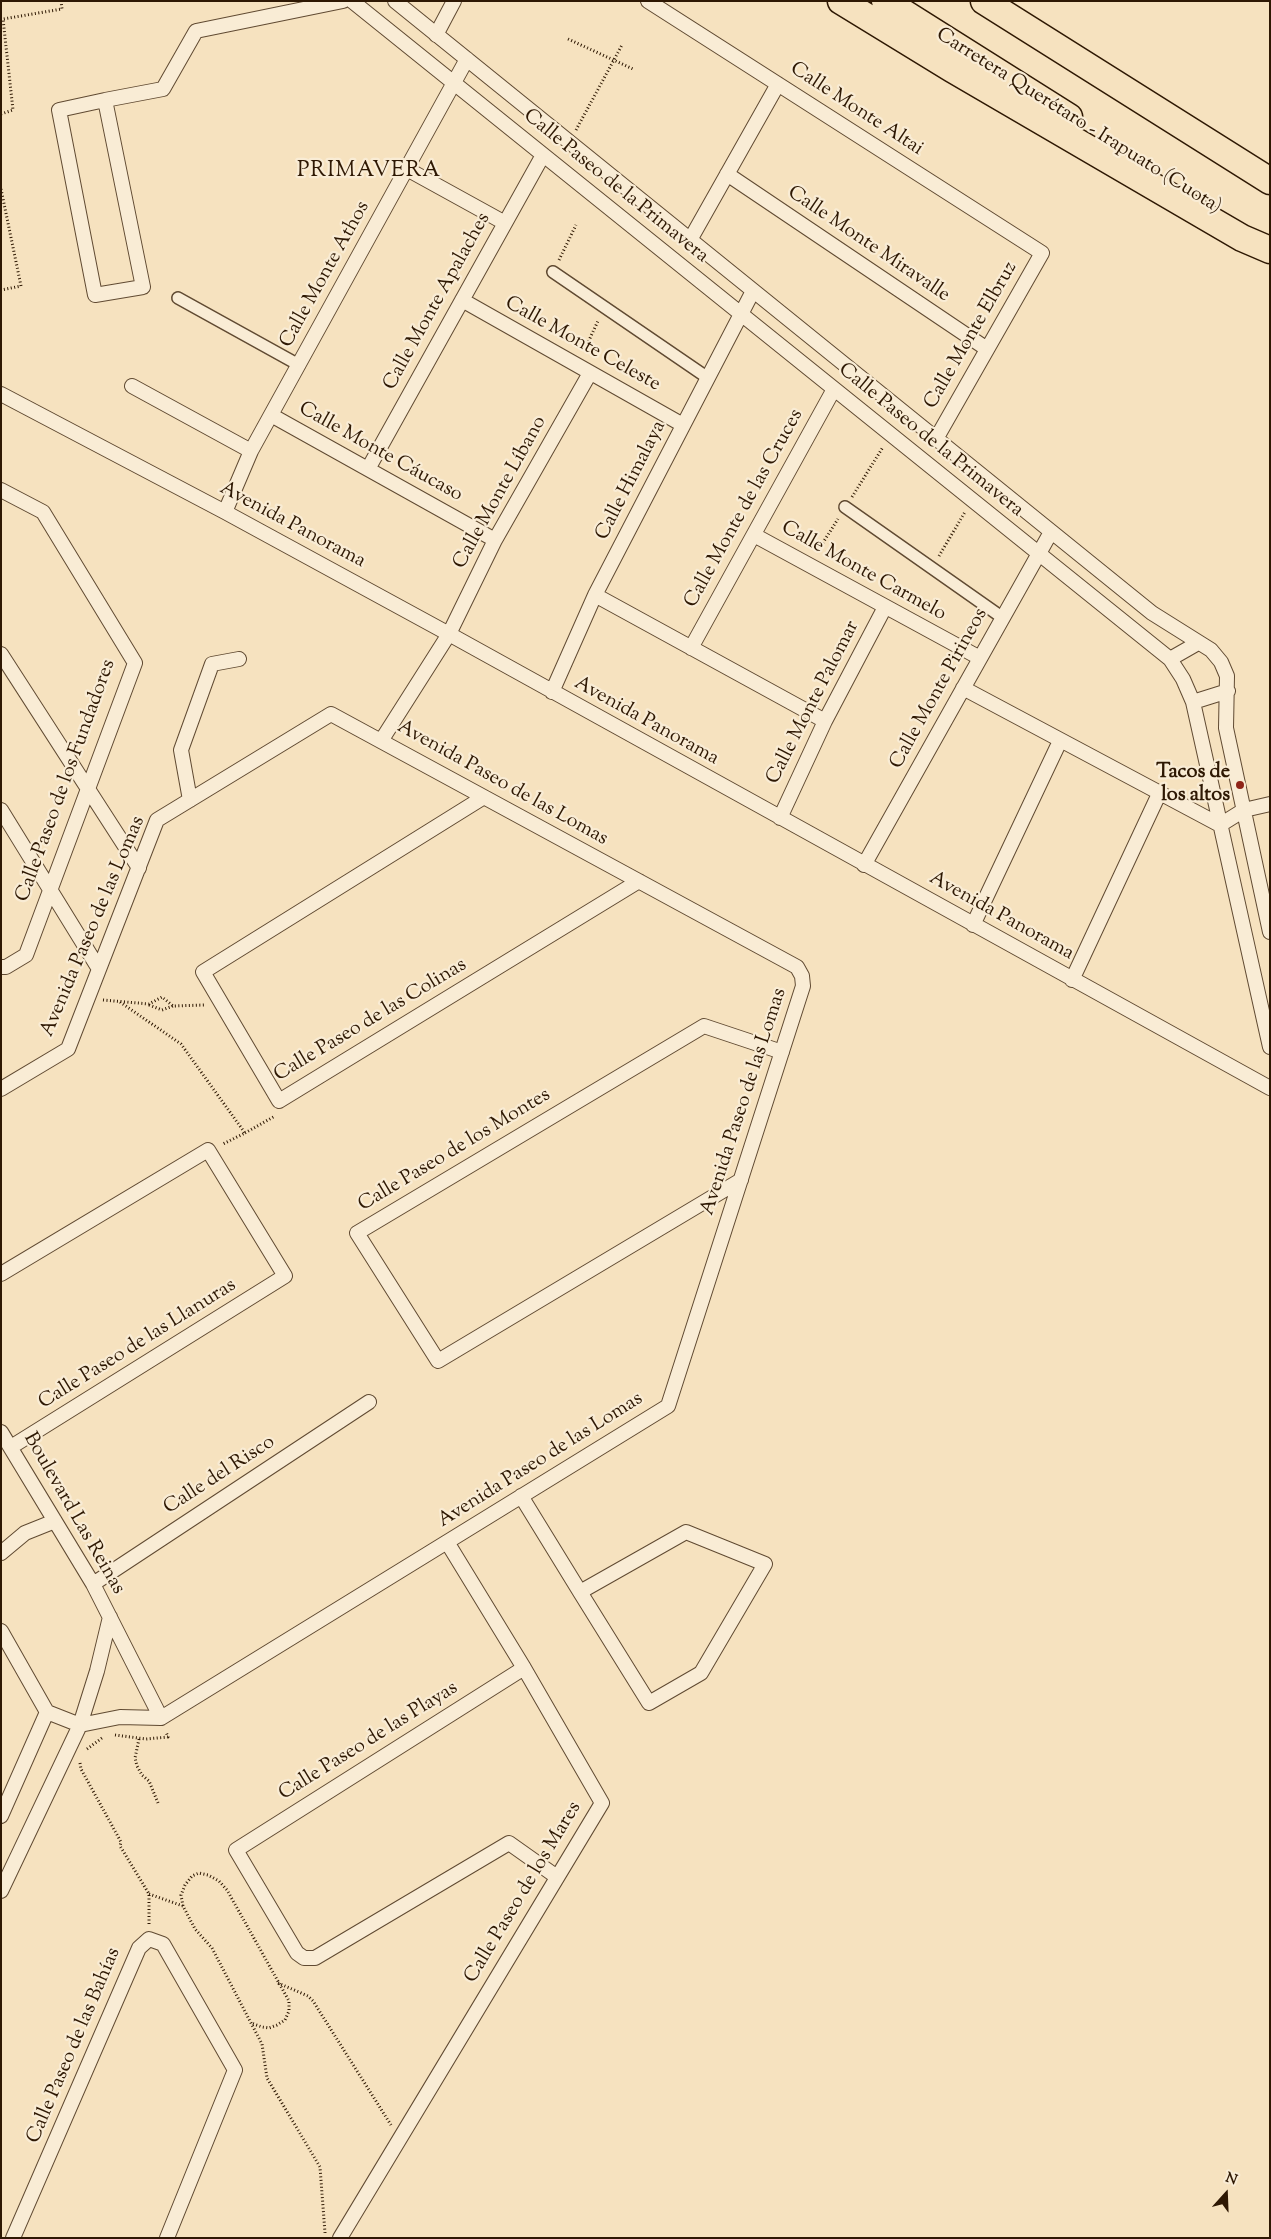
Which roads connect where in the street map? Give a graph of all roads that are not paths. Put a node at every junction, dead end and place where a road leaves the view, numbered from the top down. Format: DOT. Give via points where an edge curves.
graph roads {
  1 [pos="343,1"];
  2 [pos="352,1"];
  3 [pos="395,1"];
  4 [pos="454,1"];
  5 [pos="648,1"];
  6 [pos="841,1"];
  7 [pos="885,1"];
  8 [pos="984,1"];
  9 [pos="436,35"];
  10 [pos="467,59"];
  11 [pos="453,83"];
  12 [pos="778,84"];
  13 [pos="105,100"];
  14 [pos="543,155"];
  15 [pos="406,169"];
  16 [pos="727,174"];
  17 [pos="1270,181"];
  18 [pos="505,222"];
  19 [pos="690,240"];
  20 [pos="1270,243"];
  21 [pos="1270,250"];
  22 [pos="1042,253"];
  23 [pos="553,272"];
  24 [pos="753,291"];
  25 [pos="178,298"];
  26 [pos="462,300"];
  27 [pos="741,314"];
  28 [pos="987,349"];
  29 [pos="299,365"];
  30 [pos="590,373"];
  31 [pos="708,378"];
  32 [pos="132,386"];
  33 [pos="834,389"];
  34 [pos="1,394"];
  35 [pos="271,415"];
  36 [pos="683,425"];
  37 [pos="936,439"];
  38 [pos="251,451"];
  39 [pos="368,469"];
  40 [pos="1,490"];
  41 [pos="845,507"];
  42 [pos="225,512"];
  43 [pos="1051,532"];
  44 [pos="754,535"];
  45 [pos="495,540"];
  46 [pos="1039,554"];
  47 [pos="595,595"];
  48 [pos="885,607"];
  49 [pos="1003,618"];
  50 [pos="449,634"];
  51 [pos="1198,642"];
  52 [pos="691,648"];
  53 [pos="1,654"];
  54 [pos="239,658"];
  55 [pos="980,658"];
  56 [pos="1170,659"];
  57 [pos="963,688"];
  58 [pos="1228,691"];
  59 [pos="552,692"];
  60 [pos="1193,702"];
  61 [pos="825,721"];
  62 [pos="1060,740"];
  63 [pos="381,741"];
  64 [pos="88,789"];
  65 [pos="1159,794"];
  66 [pos="484,797"];
  67 [pos="190,800"];
  68 [pos="1270,804"];
  69 [pos="1,810"];
  70 [pos="1244,810"];
  71 [pos="780,818"];
  72 [pos="1220,825"];
  73 [pos="864,865"];
  74 [pos="139,868"];
  75 [pos="639,881"];
  76 [pos="50,890"];
  77 [pos="973,925"];
  78 [pos="1270,932"];
  79 [pos="1,968"];
  80 [pos="99,969"];
  81 [pos="1072,980"];
  82 [pos="1270,1048"];
  83 [pos="782,1052"];
  84 [pos="1,1088"];
  85 [pos="1270,1088"];
  86 [pos="741,1180"];
  87 [pos="1,1274"];
  88 [pos="369,1402"];
  89 [pos="1,1432"];
  90 [pos="11,1447"];
  91 [pos="521,1496"];
  92 [pos="55,1521"];
  93 [pos="447,1542"];
  94 [pos="1,1554"];
  95 [pos="93,1584"];
  96 [pos="580,1592"];
  97 [pos="110,1617"];
  98 [pos="1,1631"];
  99 [pos="524,1668"];
  100 [pos="47,1712"];
  101 [pos="161,1718"];
  102 [pos="80,1725"];
  103 [pos="1,1816"];
  104 [pos="557,1877"];
  105 [pos="1,1891"];
  106 [pos="13,2238"];
  107 [pos="167,2238"];
  108 [pos="340,2238"];
  1 -- 13 [label="street" via="196,31 162,89"];
  2 -- 11 [label="street, Calle Paseo de la Primavera"];
  3 -- 9 [label="street, Calle Paseo de la Primavera"];
  4 -- 9 [label="street"];
  5 -- 12 [label="street, Calle Monte Altai"];
  6 -- 21 [label="highway" via="1236,234"];
  7 -- 20 [label="highway, Carretera Querétaro - Irapuato (Cuota)"];
  8 -- 17 [label="highway"];
  9 -- 10 [label="street, Calle Paseo de la Primavera"];
  10 -- 11 [label="street, Calle Monte Athos"];
  10 -- 19 [label="street, Calle Paseo de la Primavera"];
  11 -- 14 [label="street, Calle Paseo de la Primavera"];
  11 -- 15 [label="street, Calle Monte Athos"];
  12 -- 16 [label="street"];
  12 -- 22 [label="street, Calle Monte Altai"];
  13 -- 13 [label="street" via="59,110 95,295 143,287"];
  14 -- 18 [label="street, Calle Monte Apalaches"];
  14 -- 27 [label="street, Calle Paseo de la Primavera"];
  15 -- 18 [label="street"];
  15 -- 29 [label="street, Calle Monte Athos"];
  16 -- 19 [label="street"];
  16 -- 28 [label="street, Calle Monte Miravalle"];
  18 -- 26 [label="street, Calle Monte Apalaches"];
  19 -- 24 [label="street, Calle Paseo de la Primavera"];
  22 -- 28 [label="street, Calle Monte Elbruz"];
  23 -- 31 [label="street"];
  24 -- 27 [label="street, Calle Himalaya"];
  24 -- 37 [label="street, Calle Paseo de la Primavera"];
  25 -- 29 [label="street"];
  26 -- 30 [label="street, Calle Monte Celeste"];
  26 -- 39 [label="street, Calle Monte Apalaches"];
  27 -- 31 [label="street, Calle Himalaya"];
  27 -- 33 [label="street, Calle Paseo de la Primavera"];
  28 -- 37 [label="street, Calle Monte Elbruz"];
  29 -- 35 [label="street, Calle Monte Athos"];
  30 -- 36 [label="street, Calle Monte Celeste"];
  30 -- 45 [label="street, Calle Monte Líbano"];
  31 -- 36 [label="street, Calle Himalaya"];
  32 -- 38 [label="street"];
  33 -- 44 [label="street, Calle Monte de las Cruces"];
  33 -- 46 [label="street, Calle Paseo de la Primavera"];
  34 -- 42 [label="street, Avenida Panorama"];
  35 -- 38 [label="street, Calle Monte Athos"];
  35 -- 39 [label="street, Calle Monte Cáucaso"];
  36 -- 47 [label="street, Calle Himalaya"];
  37 -- 43 [label="street, Calle Paseo de la Primavera"];
  38 -- 42 [label="street, Calle Monte Athos"];
  39 -- 45 [label="street, Calle Monte Cáucaso"];
  40 -- 64 [label="street, Calle Paseo de los Fundadores" via="43,512 135,663"];
  41 -- 49 [label="street"];
  42 -- 50 [label="street, Avenida Panorama"];
  43 -- 46 [label="street, Calle Monte Pirineos"];
  43 -- 51 [label="street, Calle Paseo de la Primavera" via="1152,613"];
  44 -- 48 [label="street, Calle Monte Carmelo"];
  44 -- 52 [label="street, Calle Monte de las Cruces"];
  45 -- 50 [label="street, Calle Monte Líbano"];
  46 -- 49 [label="street, Calle Monte Pirineos"];
  46 -- 56 [label="street, Calle Paseo de la Primavera"];
  47 -- 52 [label="street"];
  47 -- 59 [label="street, Calle Himalaya"];
  48 -- 55 [label="street, Calle Monte Carmelo"];
  48 -- 61 [label="street, Calle Monte Palomar"];
  49 -- 55 [label="street, Calle Monte Pirineos"];
  50 -- 59 [label="street, Avenida Panorama"];
  50 -- 63 [label="street, Calle Monte Líbano"];
  51 -- 56 [label="street"];
  51 -- 58 [label="street, Calle Paseo de la Primavera" via="1221,662 1227,676"];
  52 -- 61 [label="street"];
  53 -- 64 [label="street"];
  54 -- 67 [label="street" via="212,664 181,750"];
  55 -- 57 [label="street, Calle Monte Pirineos"];
  56 -- 60 [label="street, Calle Paseo de la Primavera"];
  57 -- 62 [label="street"];
  57 -- 73 [label="street, Calle Monte Pirineos"];
  58 -- 60 [label="street"];
  58 -- 70 [label="street, Calle Paseo de la Primavera" via="1226,728"];
  59 -- 71 [label="street, Avenida Panorama"];
  60 -- 72 [label="street, Calle Paseo de la Primavera"];
  61 -- 71 [label="street, Calle Monte Palomar"];
  62 -- 65 [label="street"];
  62 -- 77 [label="street"];
  63 -- 66 [label="street, Avenida Paseo de las Lomas"];
  63 -- 67 [label="street, Avenida Paseo de las Lomas" via="331,714"];
  64 -- 74 [label="street"];
  64 -- 76 [label="street, Calle Paseo de los Fundadores"];
  65 -- 72 [label="street"];
  65 -- 81 [label="street"];
  66 -- 75 [label="street, Avenida Paseo de las Lomas"];
  66 -- 75 [label="street, Calle Paseo de las Colinas" via="203,972 279,1101"];
  67 -- 74 [label="street, Avenida Paseo de las Lomas" via="157,820"];
  68 -- 70 [label="street"];
  69 -- 76 [label="street"];
  70 -- 72 [label="street"];
  70 -- 78 [label="street, Calle Paseo de la Primavera"];
  71 -- 73 [label="street, Avenida Panorama"];
  72 -- 82 [label="street, Calle Paseo de la Primavera"];
  73 -- 77 [label="street, Avenida Panorama"];
  74 -- 80 [label="street, Avenida Paseo de las Lomas"];
  75 -- 83 [label="street, Avenida Paseo de las Lomas" via="797,967 803,986"];
  76 -- 79 [label="street, Calle Paseo de los Fundadores" via="26,955"];
  76 -- 80 [label="street"];
  77 -- 81 [label="street, Avenida Panorama"];
  80 -- 84 [label="street, Avenida Paseo de las Lomas" via="68,1049"];
  81 -- 85 [label="street, Avenida Panorama"];
  83 -- 86 [label="street, Avenida Paseo de las Lomas"];
  83 -- 86 [label="street, Calle Paseo de los Montes" via="704,1026 357,1233 438,1361"];
  86 -- 91 [label="street, Avenida Paseo de las Lomas" via="668,1406"];
  87 -- 90 [label="street, Calle Paseo de las Llanuras" via="208,1150 285,1276"];
  88 -- 95 [label="street, Calle del Risco"];
  89 -- 90 [label="street, Boulevard Las Reinas"];
  90 -- 92 [label="street, Boulevard Las Reinas"];
  91 -- 93 [label="street, Avenida Paseo de las Lomas"];
  91 -- 96 [label="street"];
  92 -- 94 [label="street" via="25,1533"];
  92 -- 95 [label="street, Boulevard Las Reinas"];
  93 -- 99 [label="street, Calle Paseo de los Mares"];
  93 -- 101 [label="street, Avenida Paseo de las Lomas"];
  95 -- 97 [label="street, Boulevard Las Reinas"];
  96 -- 96 [label="street" via="686,1532 765,1564 702,1674 650,1703"];
  97 -- 101 [label="street, Boulevard Las Reinas"];
  97 -- 102 [label="street, Boulevard Las Reinas"];
  98 -- 100 [label="street"];
  99 -- 104 [label="street, Calle Paseo de los Mares" via="602,1803"];
  99 -- 104 [label="street, Calle Paseo de las Playas" via="236,1850 297,1953 304,1958 315,1958 509,1843"];
  100 -- 102 [label="street"];
  100 -- 103 [label="street"];
  101 -- 102 [label="street" via="120,1718"];
  102 -- 105 [label="street, Boulevard Las Reinas"];
  104 -- 108 [label="street, Calle Paseo de los Mares"];
  106 -- 107 [label="street, Calle Paseo de las Bahías" via="139,1948 149,1939 163,1944 235,2070"];
}
